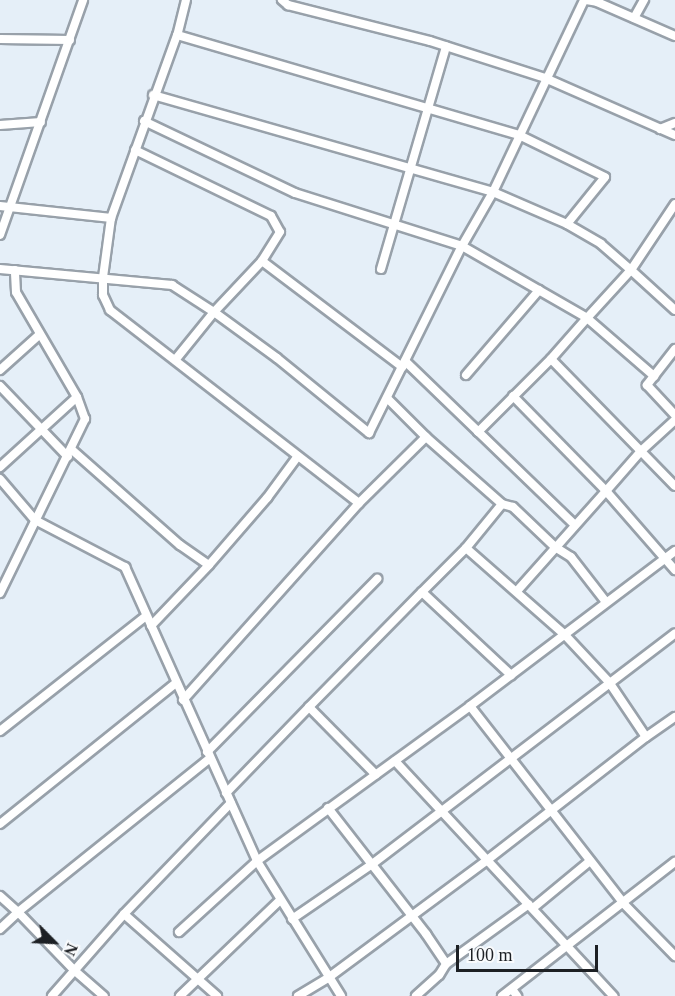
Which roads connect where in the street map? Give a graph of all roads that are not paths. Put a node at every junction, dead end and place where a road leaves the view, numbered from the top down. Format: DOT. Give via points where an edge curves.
graph roads {
  1 [pos="82,0"];
  2 [pos="186,0"];
  3 [pos="282,0"];
  4 [pos="585,0"];
  5 [pos="644,0"];
  6 [pos="634,18"];
  7 [pos="177,35"];
  8 [pos="675,36"];
  9 [pos="0,39"];
  10 [pos="70,40"];
  11 [pos="446,46"];
  12 [pos="545,78"];
  13 [pos="153,95"];
  14 [pos="427,107"];
  15 [pos="144,121"];
  16 [pos="41,122"];
  17 [pos="675,123"];
  18 [pos="0,125"];
  19 [pos="660,129"];
  20 [pos="519,135"];
  21 [pos="675,135"];
  22 [pos="135,150"];
  23 [pos="410,167"];
  24 [pos="493,192"];
  25 [pos="675,204"];
  26 [pos="0,206"];
  27 [pos="10,206"];
  28 [pos="111,218"];
  29 [pos="567,224"];
  30 [pos="395,225"];
  31 [pos="0,235"];
  32 [pos="462,246"];
  33 [pos="262,261"];
  34 [pos="0,269"];
  35 [pos="381,269"];
  36 [pos="15,270"];
  37 [pos="631,270"];
  38 [pos="103,277"];
  39 [pos="539,290"];
  40 [pos="675,310"];
  41 [pos="214,312"];
  42 [pos="587,318"];
  43 [pos="39,335"];
  44 [pos="675,350"];
  45 [pos="176,359"];
  46 [pos="551,359"];
  47 [pos="404,364"];
  48 [pos="0,370"];
  49 [pos="466,375"];
  50 [pos="654,376"];
  51 [pos="0,386"];
  52 [pos="513,396"];
  53 [pos="77,397"];
  54 [pos="387,398"];
  55 [pos="675,415"];
  56 [pos="675,420"];
  57 [pos="42,428"];
  58 [pos="478,432"];
  59 [pos="426,437"];
  60 [pos="641,451"];
  61 [pos="70,453"];
  62 [pos="298,456"];
  63 [pos="0,468"];
  64 [pos="0,479"];
  65 [pos="675,486"];
  66 [pos="606,491"];
  67 [pos="359,503"];
  68 [pos="502,504"];
  69 [pos="35,520"];
  70 [pos="575,525"];
  71 [pos="555,547"];
  72 [pos="466,548"];
  73 [pos="675,551"];
  74 [pos="666,558"];
  75 [pos="209,565"];
  76 [pos="675,570"];
  77 [pos="377,579"];
  78 [pos="517,591"];
  79 [pos="422,592"];
  80 [pos="0,593"];
  81 [pos="606,602"];
  82 [pos="146,616"];
  83 [pos="151,626"];
  84 [pos="675,633"];
  85 [pos="565,635"];
  86 [pos="511,675"];
  87 [pos="609,682"];
  88 [pos="176,683"];
  89 [pos="183,699"];
  90 [pos="470,706"];
  91 [pos="309,707"];
  92 [pos="675,717"];
  93 [pos="0,731"];
  94 [pos="646,737"];
  95 [pos="209,755"];
  96 [pos="510,758"];
  97 [pos="395,761"];
  98 [pos="376,776"];
  99 [pos="226,793"];
  100 [pos="231,803"];
  101 [pos="328,808"];
  102 [pos="440,811"];
  103 [pos="552,812"];
  104 [pos="0,824"];
  105 [pos="256,861"];
  106 [pos="486,861"];
  107 [pos="590,861"];
  108 [pos="371,865"];
  109 [pos="674,865"];
  110 [pos="0,897"];
  111 [pos="280,900"];
  112 [pos="624,904"];
  113 [pos="531,906"];
  114 [pos="18,912"];
  115 [pos="124,914"];
  116 [pos="411,916"];
  117 [pos="292,919"];
  118 [pos="0,929"];
  119 [pos="179,932"];
  120 [pos="566,946"];
  121 [pos="675,956"];
  122 [pos="446,964"];
  123 [pos="75,971"];
  124 [pos="328,978"];
  125 [pos="200,980"];
  126 [pos="515,992"];
  127 [pos="52,996"];
  128 [pos="104,996"];
  129 [pos="180,996"];
  130 [pos="217,996"];
  131 [pos="298,996"];
  132 [pos="340,996"];
  133 [pos="416,996"];
  134 [pos="502,996"];
  135 [pos="613,996"];
  1 -- 10 [label="street"];
  2 -- 7 [label="street"];
  3 -- 11 [label="street" via="288,5"];
  4 -- 6 [label="street"];
  4 -- 12 [label="street"];
  5 -- 6 [label="street"];
  6 -- 8 [label="street"];
  7 -- 13 [label="street"];
  7 -- 14 [label="street"];
  9 -- 10 [label="street"];
  10 -- 16 [label="street"];
  11 -- 12 [label="street"];
  11 -- 14 [label="street"];
  12 -- 19 [label="street"];
  12 -- 20 [label="street"];
  13 -- 15 [label="street"];
  13 -- 23 [label="street"];
  14 -- 20 [label="street"];
  14 -- 23 [label="street"];
  15 -- 22 [label="street"];
  15 -- 30 [label="street" via="294,193"];
  16 -- 18 [label="street"];
  16 -- 27 [label="street"];
  17 -- 19 [label="street"];
  19 -- 21 [label="street"];
  20 -- 24 [label="street"];
  20 -- 29 [label="street" via="605,177"];
  22 -- 28 [label="street"];
  22 -- 33 [label="street" via="271,216 280,232"];
  23 -- 24 [label="street"];
  23 -- 30 [label="street"];
  24 -- 29 [label="street"];
  24 -- 32 [label="street"];
  25 -- 37 [label="street"];
  26 -- 27 [label="street"];
  27 -- 28 [label="street"];
  27 -- 31 [label="street"];
  28 -- 38 [label="street"];
  29 -- 37 [label="street" via="601,244"];
  30 -- 32 [label="street"];
  30 -- 35 [label="street"];
  32 -- 39 [label="street"];
  32 -- 47 [label="street"];
  33 -- 41 [label="street"];
  33 -- 47 [label="street"];
  34 -- 36 [label="street"];
  36 -- 38 [label="street"];
  36 -- 43 [label="street" via="16,292"];
  37 -- 40 [label="street"];
  37 -- 42 [label="street"];
  38 -- 41 [label="street" via="172,285"];
  38 -- 45 [label="street" via="103,295 110,310"];
  39 -- 42 [label="street"];
  39 -- 49 [label="street"];
  41 -- 45 [label="street"];
  41 -- 54 [label="street" via="369,433"];
  42 -- 46 [label="street"];
  42 -- 50 [label="street"];
  43 -- 48 [label="street"];
  43 -- 53 [label="street"];
  44 -- 50 [label="street"];
  45 -- 62 [label="street"];
  46 -- 52 [label="street"];
  46 -- 60 [label="street"];
  47 -- 54 [label="street"];
  47 -- 58 [label="street"];
  50 -- 55 [label="street" via="647,386"];
  51 -- 57 [label="street"];
  52 -- 58 [label="street"];
  52 -- 66 [label="street"];
  53 -- 57 [label="street"];
  53 -- 61 [label="street" via="85,419"];
  54 -- 59 [label="street"];
  56 -- 60 [label="street"];
  57 -- 61 [label="street"];
  57 -- 63 [label="street"];
  58 -- 70 [label="street"];
  59 -- 67 [label="street"];
  59 -- 68 [label="street"];
  60 -- 65 [label="street"];
  60 -- 66 [label="street"];
  61 -- 69 [label="street"];
  61 -- 75 [label="street"];
  62 -- 67 [label="street"];
  62 -- 75 [label="street"];
  64 -- 69 [label="street"];
  66 -- 70 [label="street"];
  66 -- 74 [label="street"];
  67 -- 89 [label="street"];
  68 -- 71 [label="street" via="513,507"];
  68 -- 72 [label="street"];
  69 -- 80 [label="street"];
  69 -- 82 [label="street" via="125,567"];
  70 -- 71 [label="street"];
  71 -- 78 [label="street"];
  71 -- 81 [label="street" via="571,557"];
  72 -- 78 [label="street"];
  72 -- 79 [label="street"];
  73 -- 74 [label="street"];
  74 -- 76 [label="street"];
  74 -- 81 [label="street"];
  75 -- 83 [label="street"];
  77 -- 95 [label="street"];
  78 -- 85 [label="street"];
  79 -- 86 [label="street"];
  79 -- 91 [label="street"];
  81 -- 85 [label="street"];
  82 -- 83 [label="street"];
  82 -- 93 [label="street"];
  83 -- 88 [label="street"];
  84 -- 87 [label="street"];
  85 -- 86 [label="street"];
  85 -- 87 [label="street"];
  86 -- 90 [label="street"];
  87 -- 94 [label="street"];
  87 -- 96 [label="street"];
  88 -- 89 [label="street"];
  88 -- 104 [label="street"];
  89 -- 95 [label="street"];
  90 -- 96 [label="street"];
  90 -- 97 [label="street"];
  91 -- 98 [label="street"];
  91 -- 99 [label="street"];
  92 -- 94 [label="street"];
  94 -- 103 [label="street"];
  95 -- 99 [label="street"];
  95 -- 114 [label="street"];
  96 -- 102 [label="street"];
  96 -- 103 [label="street"];
  97 -- 98 [label="street"];
  97 -- 102 [label="street"];
  98 -- 101 [label="street"];
  99 -- 100 [label="street"];
  100 -- 105 [label="street"];
  100 -- 115 [label="street"];
  101 -- 105 [label="street"];
  101 -- 108 [label="street"];
  102 -- 106 [label="street"];
  102 -- 108 [label="street"];
  103 -- 106 [label="street"];
  103 -- 107 [label="street"];
  105 -- 111 [label="street"];
  105 -- 119 [label="street"];
  106 -- 113 [label="street"];
  106 -- 116 [label="street"];
  107 -- 112 [label="street"];
  107 -- 113 [label="street"];
  108 -- 116 [label="street"];
  108 -- 117 [label="street"];
  109 -- 112 [label="street"];
  110 -- 114 [label="street"];
  111 -- 117 [label="street"];
  111 -- 125 [label="street"];
  112 -- 120 [label="street"];
  112 -- 121 [label="street"];
  113 -- 120 [label="street"];
  113 -- 122 [label="street"];
  114 -- 118 [label="street"];
  114 -- 123 [label="street"];
  115 -- 123 [label="street"];
  115 -- 125 [label="street"];
  116 -- 122 [label="street"];
  116 -- 124 [label="street"];
  117 -- 124 [label="street"];
  120 -- 126 [label="street"];
  120 -- 135 [label="street"];
  122 -- 133 [label="street"];
  123 -- 127 [label="street"];
  123 -- 128 [label="street"];
  124 -- 131 [label="street"];
  124 -- 132 [label="street"];
  125 -- 129 [label="street"];
  125 -- 130 [label="street"];
  126 -- 134 [label="street"];
}
